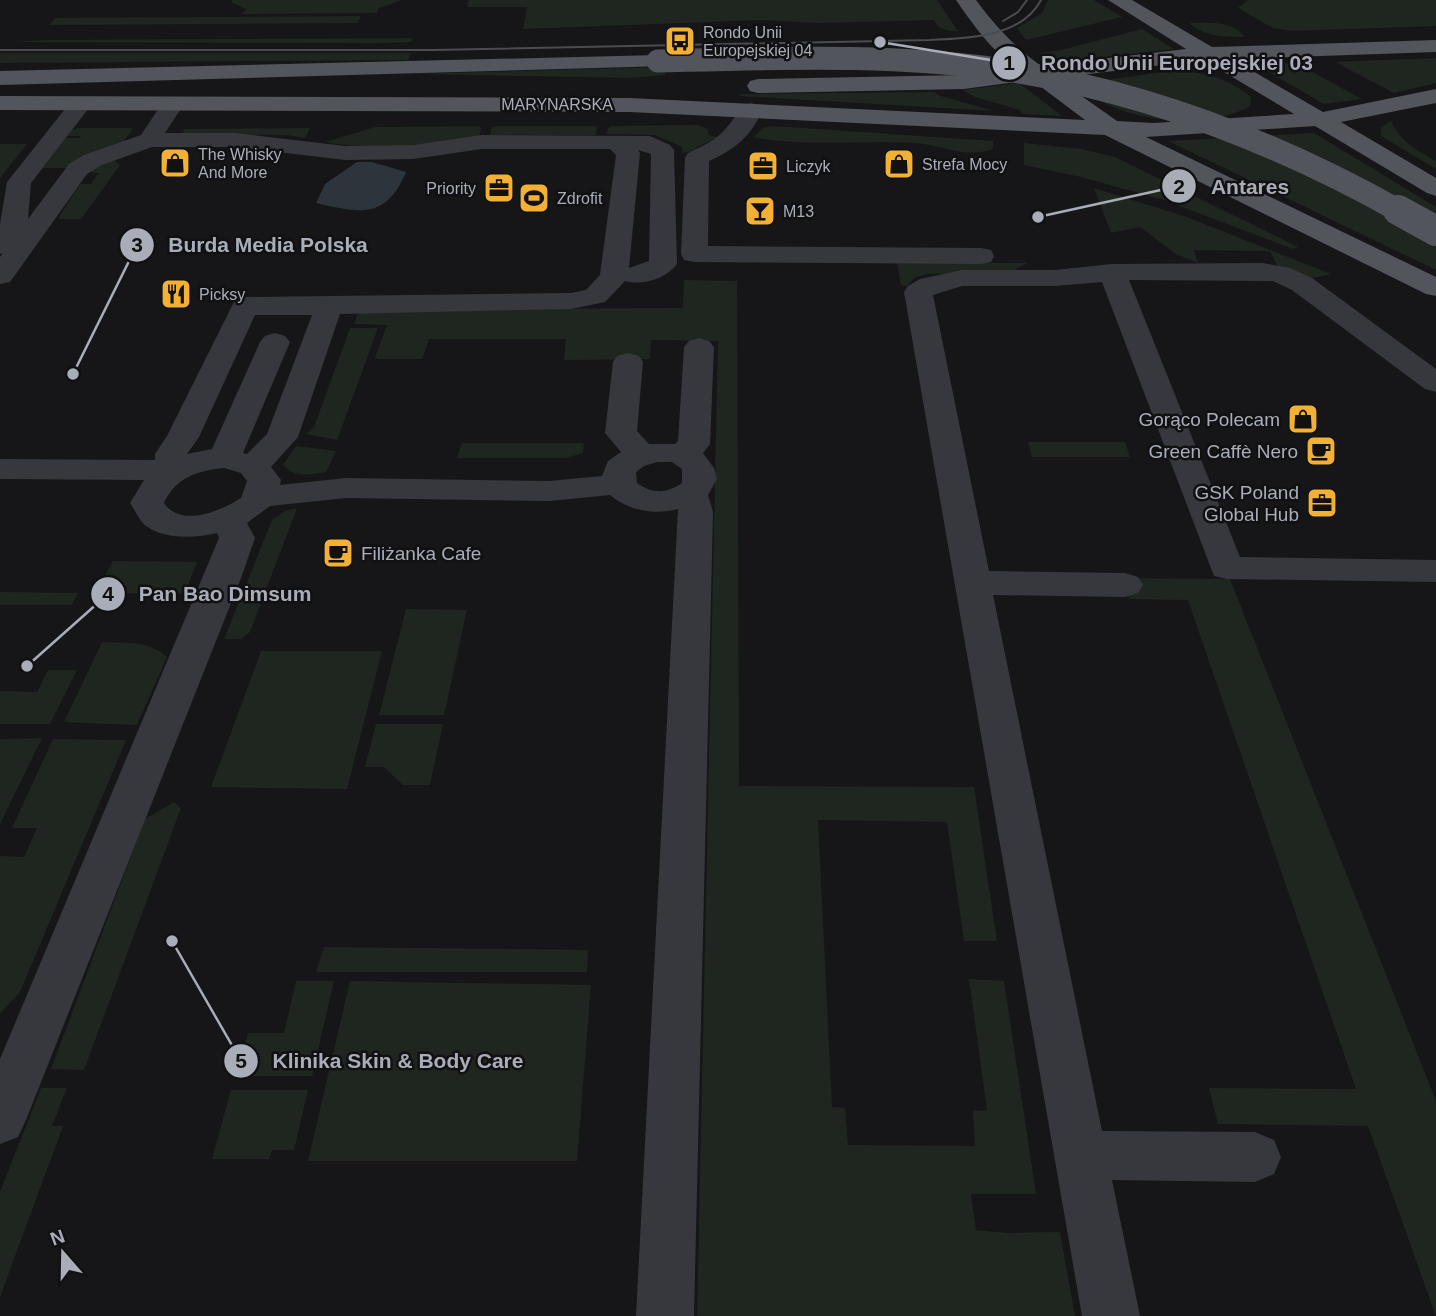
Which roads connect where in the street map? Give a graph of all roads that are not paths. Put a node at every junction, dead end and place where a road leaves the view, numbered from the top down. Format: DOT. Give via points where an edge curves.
graph roads {
  1 [pos="966,0"];
  2 [pos="1118,0"];
  3 [pos="1436,46"];
  4 [pos="1209,53"];
  5 [pos="1034,73"];
  6 [pos="0,78"];
  7 [pos="688,86"];
  8 [pos="741,86"];
  9 [pos="1436,96"];
  10 [pos="0,103"];
  11 [pos="81,104"];
  12 [pos="173,104"];
  13 [pos="751,110"];
  14 [pos="1321,119"];
  15 [pos="1114,130"];
  16 [pos="149,140"];
  17 [pos="616,142"];
  18 [pos="1436,188"];
  19 [pos="1436,231"];
  20 [pos="0,246"];
  21 [pos="1112,272"];
  22 [pos="632,275"];
  23 [pos="0,276"];
  24 [pos="1436,288"];
  25 [pos="329,306"];
  26 [pos="275,342"];
  27 [pos="699,347"];
  28 [pos="628,362"];
  29 [pos="1436,383"];
  30 [pos="641,454"];
  31 [pos="0,469"];
  32 [pos="173,470"];
  33 [pos="246,473"];
  34 [pos="686,474"];
  35 [pos="618,484"];
  36 [pos="0,495"];
  37 [pos="147,503"];
  38 [pos="227,518"];
  39 [pos="1291,550"];
  40 [pos="1436,550"];
  41 [pos="1436,571"];
  42 [pos="973,583"];
  43 [pos="1125,585"];
  44 [pos="13,1058"];
  45 [pos="0,1120"];
  46 [pos="1081,1155"];
  47 [pos="1255,1157"];
  48 [pos="665,1316"];
  49 [pos="1111,1316"];
  1 -- 5 [label="main road" via="991,34"];
  2 -- 4 [label="main road"];
  3 -- 4 [label="main road"];
  4 -- 5 [label="main road"];
  4 -- 14 [label="main road"];
  5 -- 8 [label="main road" via="905,85"];
  5 -- 15 [label="main road"];
  6 -- 7 [label="main road, MARYNARSKA"];
  6 -- 19 [label="main road, MARYNARSKA, bridge" via="790,58 888,60 1020,72 1180,111 1260,142"];
  9 -- 14 [label="main road, MARYNARSKA"];
  10 -- 11 [label="main road, MARYNARSKA"];
  11 -- 12 [label="main road, MARYNARSKA"];
  11 -- 20 [label="street" via="19,182 15,221"];
  12 -- 13 [label="main road, MARYNARSKA" via="550,104"];
  12 -- 16 [label="street"];
  13 -- 15 [label="main road, MARYNARSKA"];
  13 -- 21 [label="street" via="747,123 725,145 697,158 694,254 1087,257"];
  14 -- 15 [label="main road, MARYNARSKA"];
  14 -- 18 [label="main road"];
  15 -- 24 [label="main road"];
  16 -- 17 [label="street" via="235,140 345,153 413,152 482,142"];
  16 -- 23 [label="street" via="78,169"];
  17 -- 22 [label="street" via="650,144 663,154 663,264 651,272"];
  17 -- 25 [label="street" via="628,153 614,277 595,296 571,301"];
  21 -- 29 [label="street" via="1280,274 1302,284"];
  21 -- 41 [label="street" via="1227,568"];
  21 -- 42 [label="street" via="950,279 929,283 918,292"];
  25 -- 32 [label="street" via="245,306 172,454"];
  25 -- 33 [label="street" via="282,437"];
  26 -- 33 [label="street"];
  27 -- 34 [label="street" via="694,444"];
  28 -- 30 [label="street" via="621,433"];
  30 -- 34 [label="street" via="655,452"];
  30 -- 35 [label="street" via="620,467"];
  31 -- 32 [label="street"];
  32 -- 33 [label="street" via="201,460"];
  32 -- 37 [label="street" via="153,486"];
  33 -- 35 [label="street" via="346,488 549,491"];
  33 -- 38 [label="street" via="241,513"];
  34 -- 35 [label="street" via="678,499 649,501 624,492"];
  34 -- 48 [label="street" via="696,512"];
  36 -- 37 [label="street" via="115,495"];
  37 -- 38 [label="street" via="158,518 181,526"];
  38 -- 44 [label="street" via="237,538 223,578"];
  39 -- 40 [label="street"];
  42 -- 43 [label="street"];
  42 -- 46 [label="street"];
  44 -- 45 [label="street"];
  46 -- 47 [label="street"];
  46 -- 49 [label="street"];
}
